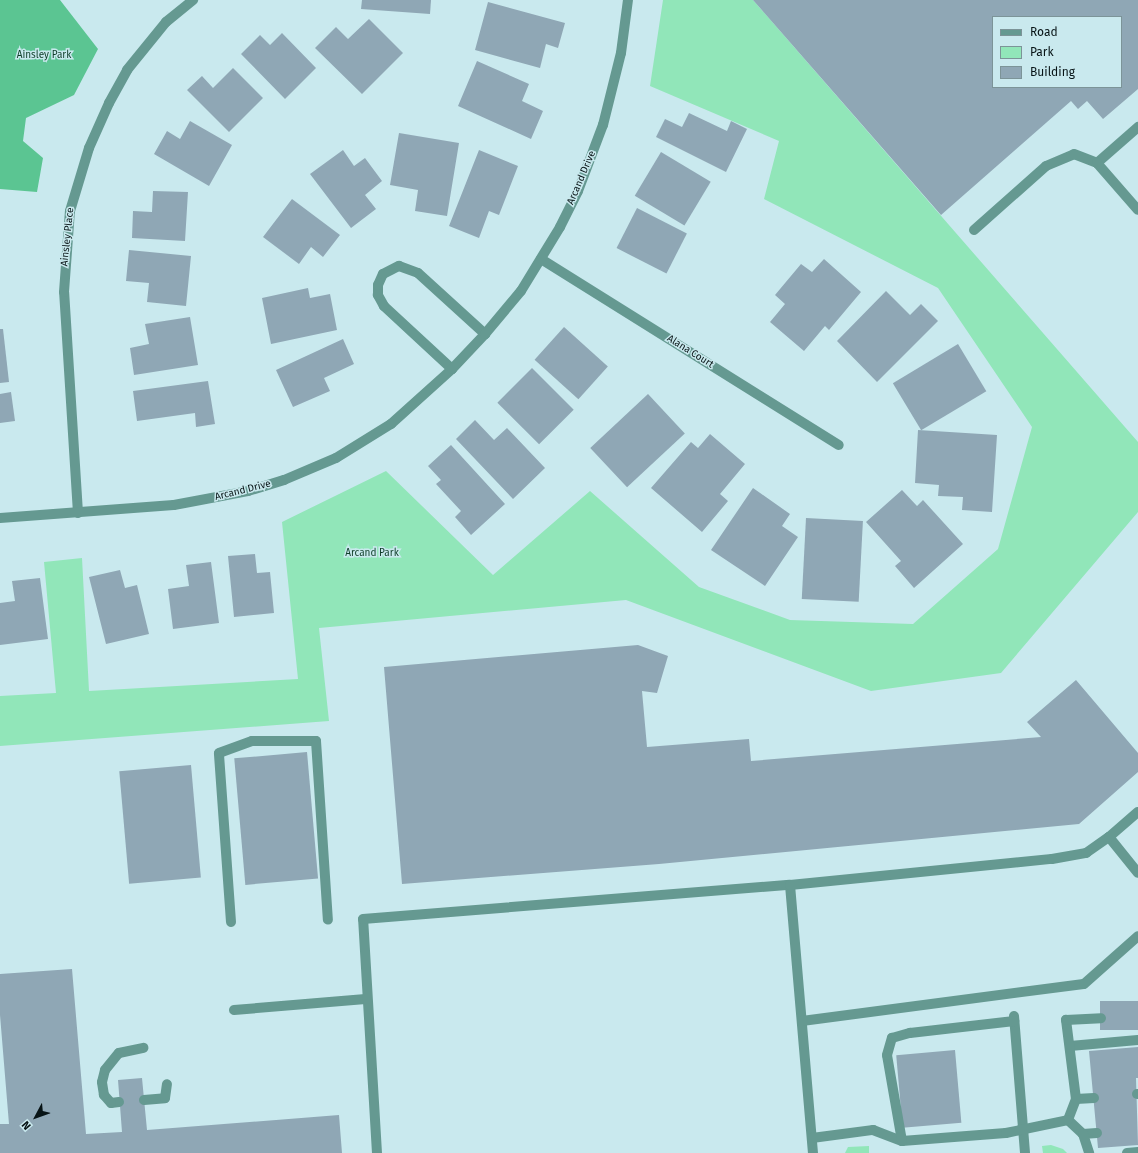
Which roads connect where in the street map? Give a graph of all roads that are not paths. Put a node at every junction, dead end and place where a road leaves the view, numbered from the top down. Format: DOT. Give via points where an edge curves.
graph roads {
  1 [pos="193,0"];
  2 [pos="628,0"];
  3 [pos="1138,127"];
  4 [pos="1097,163"];
  5 [pos="1138,210"];
  6 [pos="974,230"];
  7 [pos="541,259"];
  8 [pos="485,334"];
  9 [pos="452,369"];
  10 [pos="839,445"];
  11 [pos="78,513"];
  12 [pos="0,518"];
  13 [pos="1138,812"];
  14 [pos="1109,837"];
  15 [pos="1138,873"];
  16 [pos="790,885"];
  17 [pos="328,920"];
  18 [pos="231,922"];
  19 [pos="1138,936"];
  20 [pos="366,999"];
  21 [pos="234,1010"];
  22 [pos="1101,1018"];
  23 [pos="802,1021"];
  24 [pos="1138,1040"];
  25 [pos="1070,1046"];
  26 [pos="143,1048"];
  27 [pos="167,1084"];
  28 [pos="1094,1098"];
  29 [pos="144,1100"];
  30 [pos="1076,1100"];
  31 [pos="119,1102"];
  32 [pos="1068,1120"];
  33 [pos="1023,1131"];
  34 [pos="1097,1133"];
  35 [pos="1083,1134"];
  36 [pos="812,1138"];
  37 [pos="902,1141"];
  38 [pos="1138,1152"];
  39 [pos="377,1153"];
  40 [pos="813,1153"];
  41 [pos="1025,1153"];
  42 [pos="1089,1153"];
  43 [pos="1127,1153"];
  1 -- 11 [label="street, Ainsley Place" via="166,22 127,70 91,142 70,211 64,292"];
  2 -- 7 [label="street, Arcand Drive" via="621,53 603,125 578,191"];
  3 -- 4 [label="street"];
  4 -- 5 [label="street"];
  4 -- 6 [label="street" via="1074,154 1046,166"];
  7 -- 8 [label="street, Arcand Drive" via="521,291"];
  7 -- 10 [label="street, Alana Court"];
  8 -- 9 [label="street, Arcand Drive"];
  8 -- 9 [label="street" via="418,273 399,266 383,274 378,285 378,295 384,306"];
  9 -- 11 [label="street, Arcand Drive" via="415,404 370,438 336,458 284,480 212,499"];
  11 -- 12 [label="street, Arcand Drive"];
  13 -- 14 [label="street"];
  14 -- 15 [label="street"];
  14 -- 16 [label="street" via="1086,853 1052,859"];
  16 -- 20 [label="street" via="363,919"];
  16 -- 23 [label="street"];
  17 -- 18 [label="street" via="316,740 252,741 218,752"];
  19 -- 23 [label="street" via="1084,984"];
  20 -- 21 [label="street"];
  20 -- 39 [label="street"];
  22 -- 25 [label="street" via="1066,1020"];
  23 -- 36 [label="street"];
  24 -- 25 [label="street"];
  25 -- 30 [label="street"];
  26 -- 31 [label="street" via="119,1053 105,1070 102,1082 104,1095 111,1103"];
  27 -- 29 [label="street" via="165,1098"];
  28 -- 30 [label="street"];
  30 -- 32 [label="street"];
  32 -- 33 [label="street"];
  32 -- 35 [label="street"];
  33 -- 37 [label="street"];
  33 -- 37 [label="street" via="1014,1018 910,1033 892,1038 888,1055"];
  33 -- 41 [label="street"];
  34 -- 35 [label="street"];
  35 -- 42 [label="street"];
  36 -- 37 [label="street" via="873,1130"];
  36 -- 40 [label="street"];
  38 -- 43 [label="street"];
}
